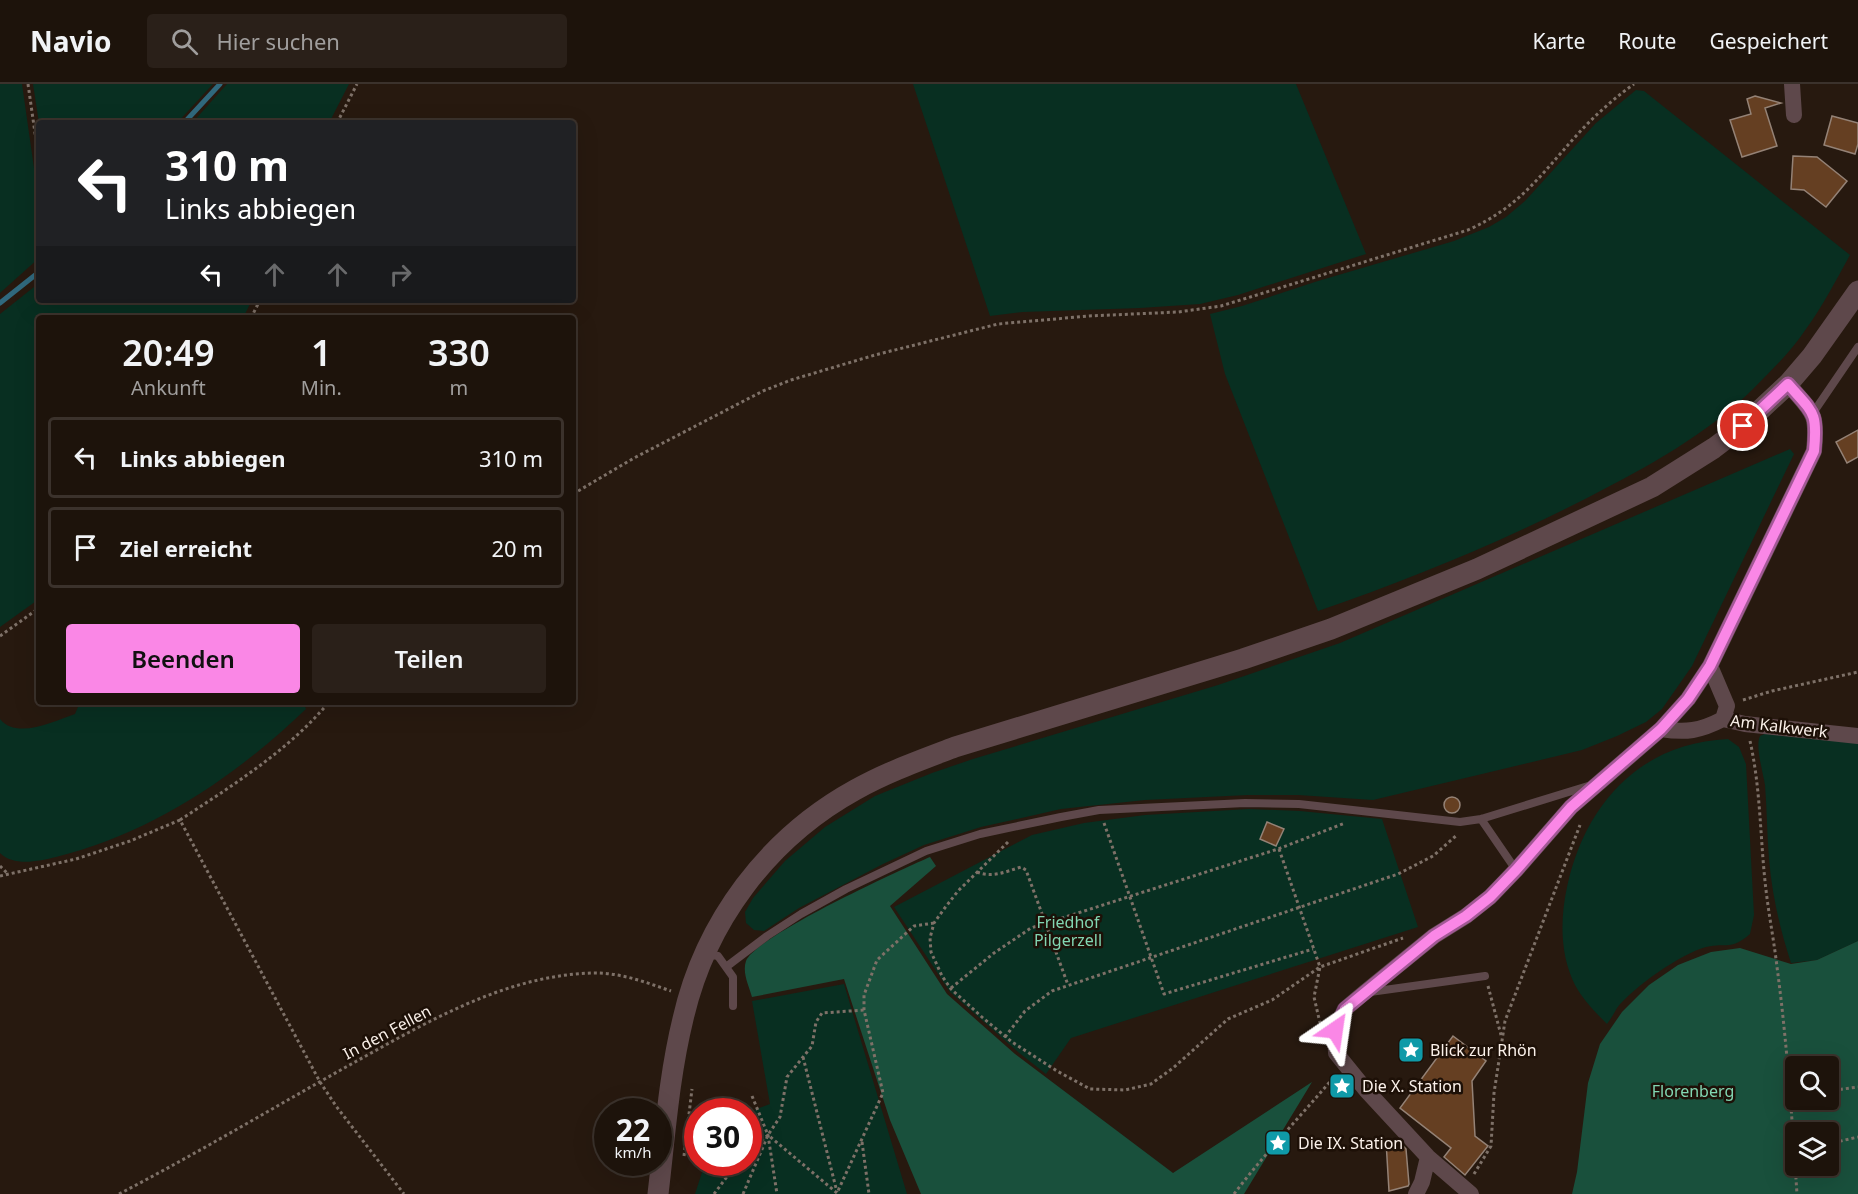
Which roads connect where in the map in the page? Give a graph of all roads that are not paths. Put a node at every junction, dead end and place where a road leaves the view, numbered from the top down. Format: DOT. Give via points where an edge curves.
graph roads {
  1 [pos="1792,84"];
  2 [pos="1794,115"];
  3 [pos="1858,292"];
  4 [pos="1858,347"];
  5 [pos="1788,384"];
  6 [pos="1813,412"];
  7 [pos="1710,666"];
  8 [pos="1725,712"];
  9 [pos="1661,729"];
  10 [pos="1858,736"];
  11 [pos="1595,784"];
  12 [pos="1481,819"];
  13 [pos="1516,870"];
  14 [pos="705,953"];
  15 [pos="726,967"];
  16 [pos="1485,976"];
  17 [pos="1364,993"];
  18 [pos="733,1006"];
  19 [pos="1428,1157"];
  20 [pos="1468,1191"];
  21 [pos="658,1194"];
  22 [pos="1416,1194"];
  1 -- 2 [label="street"];
  3 -- 5 [label="street"];
  4 -- 6 [label="lane"];
  5 -- 6 [label="street"];
  5 -- 14 [label="street" via="1714,448 1652,487 1432,588 1287,645 955,747 855,790 808,820 758,869 726,911"];
  6 -- 7 [label="street" via="1814,451"];
  7 -- 8 [label="street, Am Kalkwerk"];
  7 -- 9 [label="street"];
  8 -- 9 [label="street" via="1703,729"];
  8 -- 10 [label="street, Am Kalkwerk" via="1745,724"];
  9 -- 11 [label="street"];
  11 -- 12 [label="lane"];
  11 -- 13 [label="street"];
  12 -- 13 [label="lane"];
  12 -- 15 [label="lane" via="1461,822 1299,804 1099,810 980,834 926,851 801,914"];
  13 -- 17 [label="street" via="1490,897"];
  14 -- 15 [label="lane" via="718,956"];
  14 -- 21 [label="street" via="683,1017"];
  15 -- 18 [label="lane" via="733,977"];
  16 -- 17 [label="lane"];
  17 -- 19 [label="street" via="1345,1009 1335,1030 1336,1053"];
  19 -- 20 [label="street"];
  19 -- 22 [label="street"];
}
